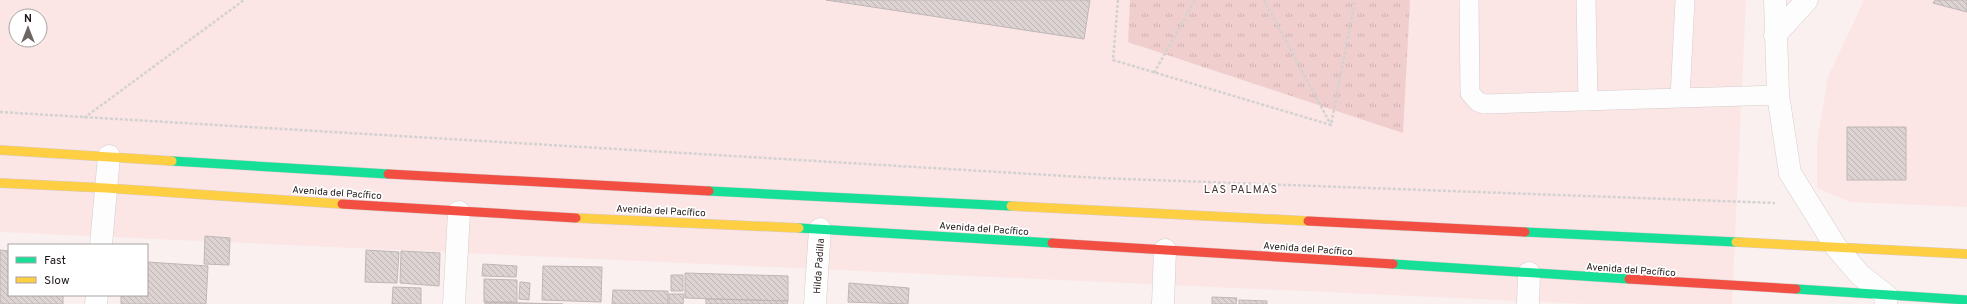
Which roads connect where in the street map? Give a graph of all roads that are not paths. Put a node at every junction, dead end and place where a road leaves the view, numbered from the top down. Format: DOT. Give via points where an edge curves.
graph roads {
  1 [pos="1469,0"];
  2 [pos="1586,0"];
  3 [pos="1685,0"];
  4 [pos="1775,0"];
  5 [pos="1807,0"];
  6 [pos="1775,35"];
  7 [pos="1778,95"];
  8 [pos="1680,98"];
  9 [pos="1588,101"];
  10 [pos="0,150"];
  11 [pos="109,156"];
  12 [pos="0,183"];
  13 [pos="106,188"];
  14 [pos="459,212"];
  15 [pos="820,229"];
  16 [pos="101,244"];
  17 [pos="1836,247"];
  18 [pos="1165,250"];
  19 [pos="1967,254"];
  20 [pos="1529,274"];
  21 [pos="1887,300"];
  22 [pos="1967,300"];
  23 [pos="454,304"];
  24 [pos="815,304"];
  25 [pos="1163,304"];
  26 [pos="1528,304"];
  1 -- 9 [label="lane" via="1470,93 1478,102 1485,104"];
  2 -- 9 [label="lane"];
  3 -- 8 [label="lane"];
  4 -- 6 [label="street"];
  5 -- 6 [label="street"];
  6 -- 7 [label="street"];
  7 -- 8 [label="lane"];
  7 -- 17 [label="street" via="1790,173"];
  8 -- 9 [label="lane"];
  10 -- 11 [label="main road"];
  11 -- 13 [label="street"];
  11 -- 17 [label="main road" via="514,181"];
  12 -- 13 [label="main road, Avenida del Pacífico"];
  13 -- 14 [label="main road, Avenida del Pacífico"];
  13 -- 16 [label="street"];
  14 -- 15 [label="main road, Avenida del Pacífico"];
  14 -- 23 [label="street"];
  15 -- 18 [label="main road, Avenida del Pacífico"];
  15 -- 24 [label="street, Hilda Padilla"];
  17 -- 19 [label="main road"];
  17 -- 21 [label="street" via="1860,275"];
  18 -- 20 [label="main road, Avenida del Pacífico"];
  18 -- 25 [label="street"];
  20 -- 21 [label="main road, Avenida del Pacífico"];
  20 -- 26 [label="street"];
  21 -- 22 [label="main road, Avenida del Pacífico"];
}
